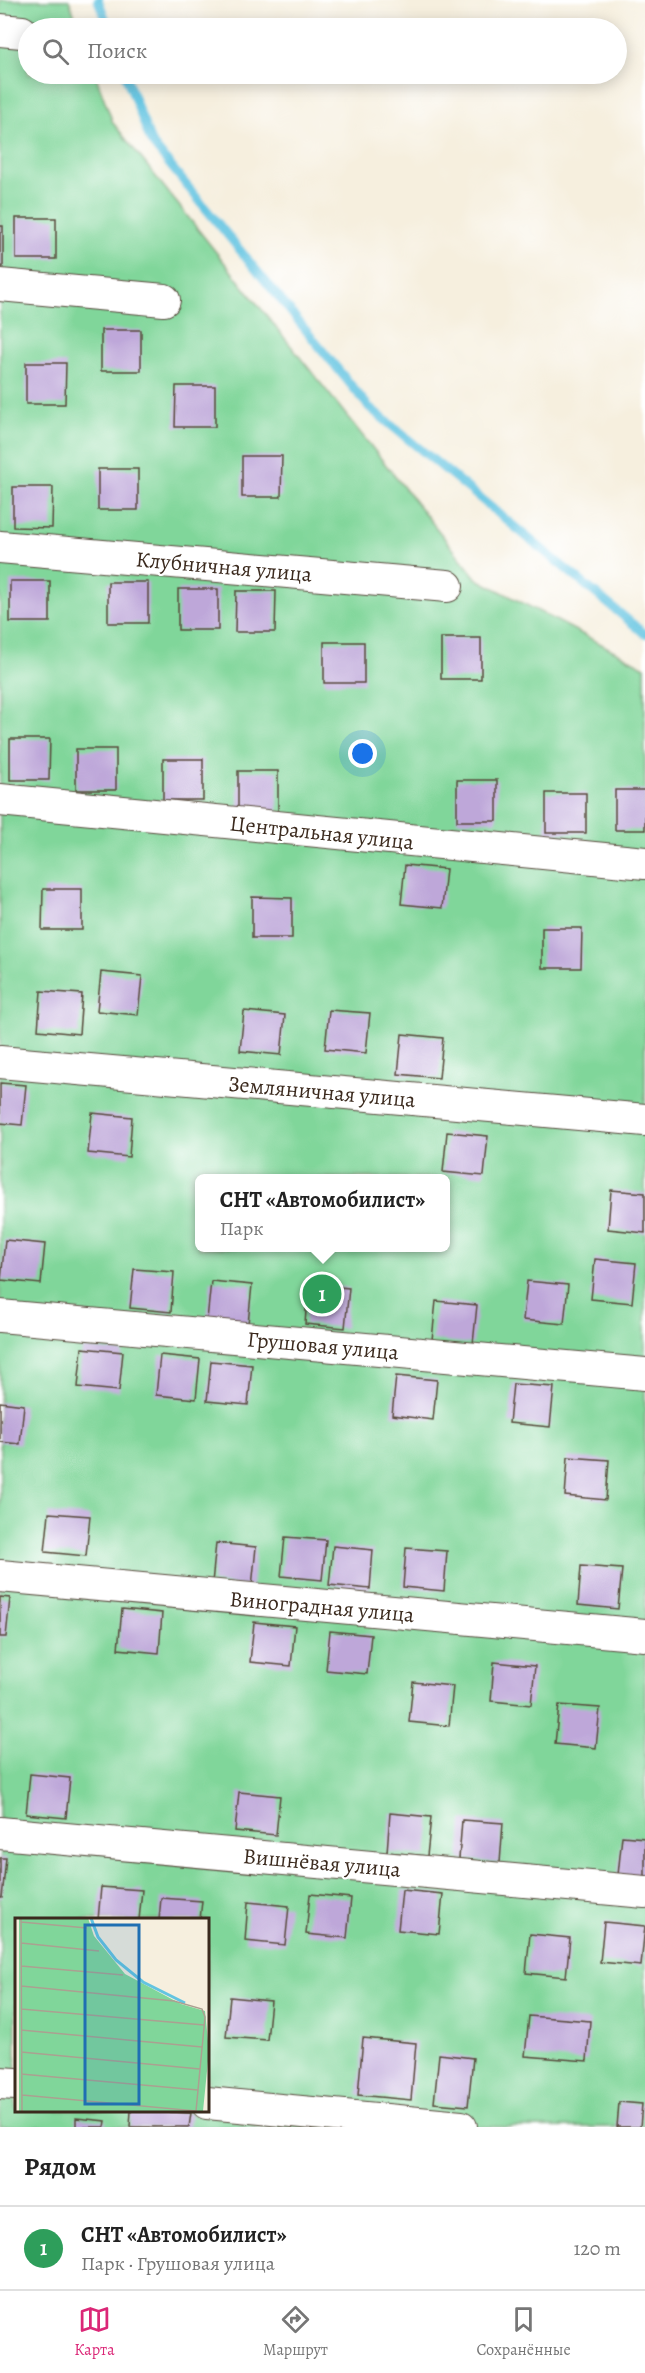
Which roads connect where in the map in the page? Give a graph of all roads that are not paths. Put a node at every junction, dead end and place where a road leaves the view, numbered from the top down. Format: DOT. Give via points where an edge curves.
graph roads {
  1 [pos="0,285"];
  2 [pos="164,300"];
  3 [pos="0,547"];
  4 [pos="447,586"];
  5 [pos="0,800"];
  6 [pos="645,863"];
  7 [pos="0,1062"];
  8 [pos="645,1120"];
  9 [pos="0,1316"];
  10 [pos="645,1374"];
  11 [pos="0,1576"];
  12 [pos="645,1635"];
  13 [pos="0,1833"];
  14 [pos="645,1892"];
  15 [pos="0,2083"];
  16 [pos="15,2084"];
  17 [pos="208,2103"];
  18 [pos="461,2127"];
  1 -- 2 [label="street"];
  3 -- 4 [label="street, Клубничная улица"];
  5 -- 6 [label="street, Центральная улица"];
  7 -- 8 [label="street, Земляничная улица"];
  9 -- 10 [label="street, Грушовая улица"];
  11 -- 12 [label="street, Виноградная улица"];
  13 -- 14 [label="street, Вишнёвая улица"];
  15 -- 16 [label="street"];
  17 -- 18 [label="street"];
}
